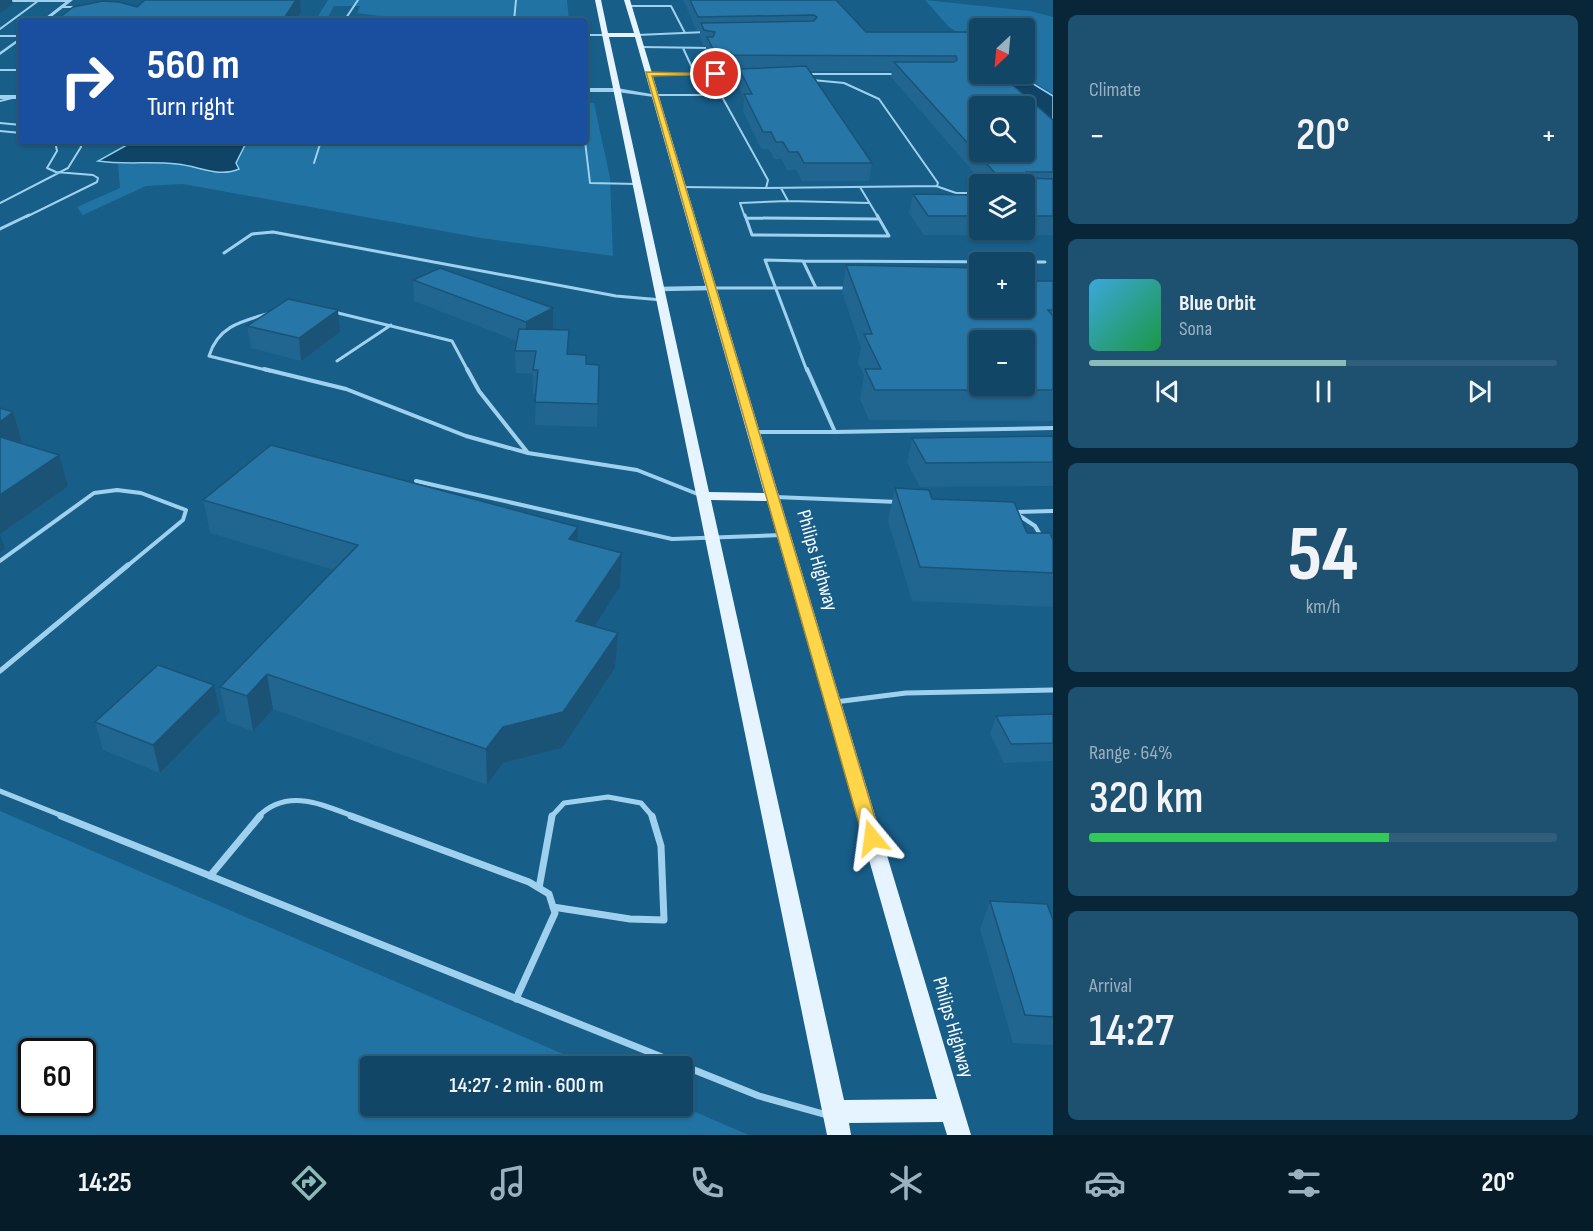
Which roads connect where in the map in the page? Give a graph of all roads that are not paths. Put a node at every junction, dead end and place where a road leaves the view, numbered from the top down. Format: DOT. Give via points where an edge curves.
graph roads {
  1 [pos="358,0"];
  2 [pos="516,0"];
  3 [pos="598,0"];
  4 [pos="0,1"];
  5 [pos="38,1"];
  6 [pos="70,1"];
  7 [pos="628,3"];
  8 [pos="61,7"];
  9 [pos="83,7"];
  10 [pos="346,17"];
  11 [pos="47,18"];
  12 [pos="361,18"];
  13 [pos="516,18"];
  14 [pos="0,29"];
  15 [pos="712,32"];
  16 [pos="686,33"];
  17 [pos="588,35"];
  18 [pos="606,35"];
  19 [pos="0,36"];
  20 [pos="18,37"];
  21 [pos="639,41"];
  22 [pos="18,43"];
  23 [pos="683,48"];
  24 [pos="711,48"];
  25 [pos="0,54"];
  26 [pos="0,70"];
  27 [pos="18,70"];
  28 [pos="648,74"];
  29 [pos="694,74"];
  30 [pos="748,74"];
  31 [pos="803,74"];
  32 [pos="905,74"];
  33 [pos="753,80"];
  34 [pos="806,80"];
  35 [pos="588,90"];
  36 [pos="0,91"];
  37 [pos="18,91"];
  38 [pos="618,94"];
  39 [pos="654,95"];
  40 [pos="722,95"];
  41 [pos="18,97"];
  42 [pos="588,97"];
  43 [pos="0,99"];
  44 [pos="0,123"];
  45 [pos="18,125"];
  46 [pos="0,130"];
  47 [pos="18,133"];
  48 [pos="56,144"];
  49 [pos="80,144"];
  50 [pos="320,144"];
  51 [pos="585,144"];
  52 [pos="314,163"];
  53 [pos="56,172"];
  54 [pos="637,184"];
  55 [pos="936,186"];
  56 [pos="680,187"];
  57 [pos="860,187"];
  58 [pos="766,188"];
  59 [pos="781,188"];
  60 [pos="969,193"];
  61 [pos="788,201"];
  62 [pos="869,202"];
  63 [pos="0,203"];
  64 [pos="746,218"];
  65 [pos="878,219"];
  66 [pos="0,228"];
  67 [pos="224,253"];
  68 [pos="803,261"];
  69 [pos="1045,262"];
  70 [pos="859,287"];
  71 [pos="711,288"];
  72 [pos="774,288"];
  73 [pos="816,288"];
  74 [pos="659,289"];
  75 [pos="662,300"];
  76 [pos="278,310"];
  77 [pos="331,312"];
  78 [pos="391,324"];
  79 [pos="337,361"];
  80 [pos="1053,428"];
  81 [pos="753,432"];
  82 [pos="835,432"];
  83 [pos="528,453"];
  84 [pos="416,481"];
  85 [pos="702,496"];
  86 [pos="772,496"];
  87 [pos="903,502"];
  88 [pos="1003,510"];
  89 [pos="1053,511"];
  90 [pos="1015,512"];
  91 [pos="784,535"];
  92 [pos="711,538"];
  93 [pos="1044,543"];
  94 [pos="0,561"];
  95 [pos="0,671"];
  96 [pos="1053,690"];
  97 [pos="832,702"];
  98 [pos="0,791"];
  99 [pos="210,876"];
  100 [pos="539,888"];
  101 [pos="553,907"];
  102 [pos="516,999"];
  103 [pos="952,1110"];
  104 [pos="836,1121"];
  105 [pos="959,1135"];
  1 -- 10 [label="lane"];
  2 -- 13 [label="lane"];
  3 -- 18 [label="main road"];
  4 -- 5 [label="lane"];
  5 -- 6 [label="lane"];
  5 -- 14 [label="lane"];
  6 -- 8 [label="street"];
  7 -- 16 [label="lane" via="671,6"];
  7 -- 21 [label="main road, Philips Highway"];
  8 -- 9 [label="lane"];
  8 -- 11 [label="street"];
  10 -- 12 [label="lane"];
  15 -- 16 [label="lane"];
  16 -- 21 [label="lane"];
  17 -- 18 [label="lane"];
  18 -- 21 [label="main road"];
  18 -- 38 [label="main road"];
  19 -- 20 [label="lane"];
  21 -- 23 [label="lane"];
  21 -- 28 [label="main road, Philips Highway"];
  22 -- 25 [label="street"];
  23 -- 24 [label="lane"];
  23 -- 29 [label="lane"];
  26 -- 27 [label="lane"];
  28 -- 29 [label="lane"];
  28 -- 39 [label="main road, Philips Highway"];
  29 -- 30 [label="lane"];
  31 -- 32 [label="lane"];
  33 -- 40 [label="lane" via="729,82"];
  34 -- 55 [label="lane" via="844,83 879,99 939,183"];
  35 -- 38 [label="street"];
  36 -- 37 [label="street"];
  38 -- 39 [label="street"];
  38 -- 42 [label="street"];
  38 -- 54 [label="main road"];
  39 -- 40 [label="lane"];
  39 -- 56 [label="main road, Philips Highway"];
  40 -- 58 [label="lane" via="768,180"];
  41 -- 43 [label="street"];
  44 -- 45 [label="lane"];
  46 -- 47 [label="lane"];
  48 -- 53 [label="lane" via="57,151 47,168"];
  49 -- 53 [label="lane" via="68,168"];
  50 -- 52 [label="lane"];
  51 -- 54 [label="lane" via="590,183"];
  53 -- 63 [label="lane" via="32,189"];
  53 -- 66 [label="lane" via="82,172 98,178 92,186"];
  54 -- 74 [label="main road"];
  55 -- 57 [label="lane"];
  55 -- 60 [label="lane"];
  56 -- 58 [label="lane"];
  56 -- 71 [label="main road, Philips Highway"];
  57 -- 59 [label="lane"];
  57 -- 62 [label="lane"];
  58 -- 59 [label="lane"];
  59 -- 61 [label="lane"];
  61 -- 62 [label="lane"];
  61 -- 64 [label="lane" via="740,203"];
  62 -- 65 [label="lane"];
  64 -- 65 [label="lane"];
  64 -- 65 [label="lane" via="752,235 889,236"];
  67 -- 75 [label="lane" via="252,234 273,232 615,296"];
  68 -- 69 [label="lane"];
  68 -- 72 [label="lane" via="765,261"];
  68 -- 73 [label="lane"];
  70 -- 73 [label="lane"];
  71 -- 72 [label="lane"];
  71 -- 74 [label="street"];
  71 -- 81 [label="main road, Philips Highway"];
  72 -- 73 [label="lane"];
  72 -- 82 [label="lane"];
  74 -- 75 [label="main road"];
  75 -- 85 [label="main road"];
  76 -- 83 [label="lane" via="239,322 213,339 209,356 346,389 466,436"];
  77 -- 78 [label="lane"];
  78 -- 79 [label="lane"];
  78 -- 83 [label="lane" via="452,341 479,392"];
  80 -- 82 [label="lane"];
  81 -- 82 [label="lane"];
  81 -- 86 [label="main road, Philips Highway"];
  83 -- 85 [label="lane" via="637,470"];
  84 -- 92 [label="lane" via="672,539"];
  85 -- 86 [label="main road"];
  85 -- 92 [label="main road"];
  86 -- 87 [label="lane"];
  86 -- 91 [label="main road, Philips Highway"];
  88 -- 90 [label="lane"];
  89 -- 90 [label="lane"];
  90 -- 93 [label="lane" via="1035,526"];
  91 -- 92 [label="lane"];
  91 -- 97 [label="main road, Philips Highway"];
  92 -- 104 [label="main road"];
  94 -- 95 [label="lane" via="94,493 112,488 170,501 186,510 183,520"];
  96 -- 97 [label="lane" via="906,693"];
  97 -- 103 [label="main road, Philips Highway"];
  98 -- 99 [label="lane"];
  99 -- 100 [label="lane" via="261,814 288,801 309,800"];
  99 -- 102 [label="lane"];
  100 -- 101 [label="lane" via="549,894"];
  100 -- 101 [label="lane" via="550,818 564,803 609,796 630,800 649,810 657,825 664,920"];
  101 -- 102 [label="lane" via="555,913"];
  102 -- 104 [label="lane" via="759,1096"];
  103 -- 104 [label="main road"];
  103 -- 105 [label="main road, Philips Highway"];
}
